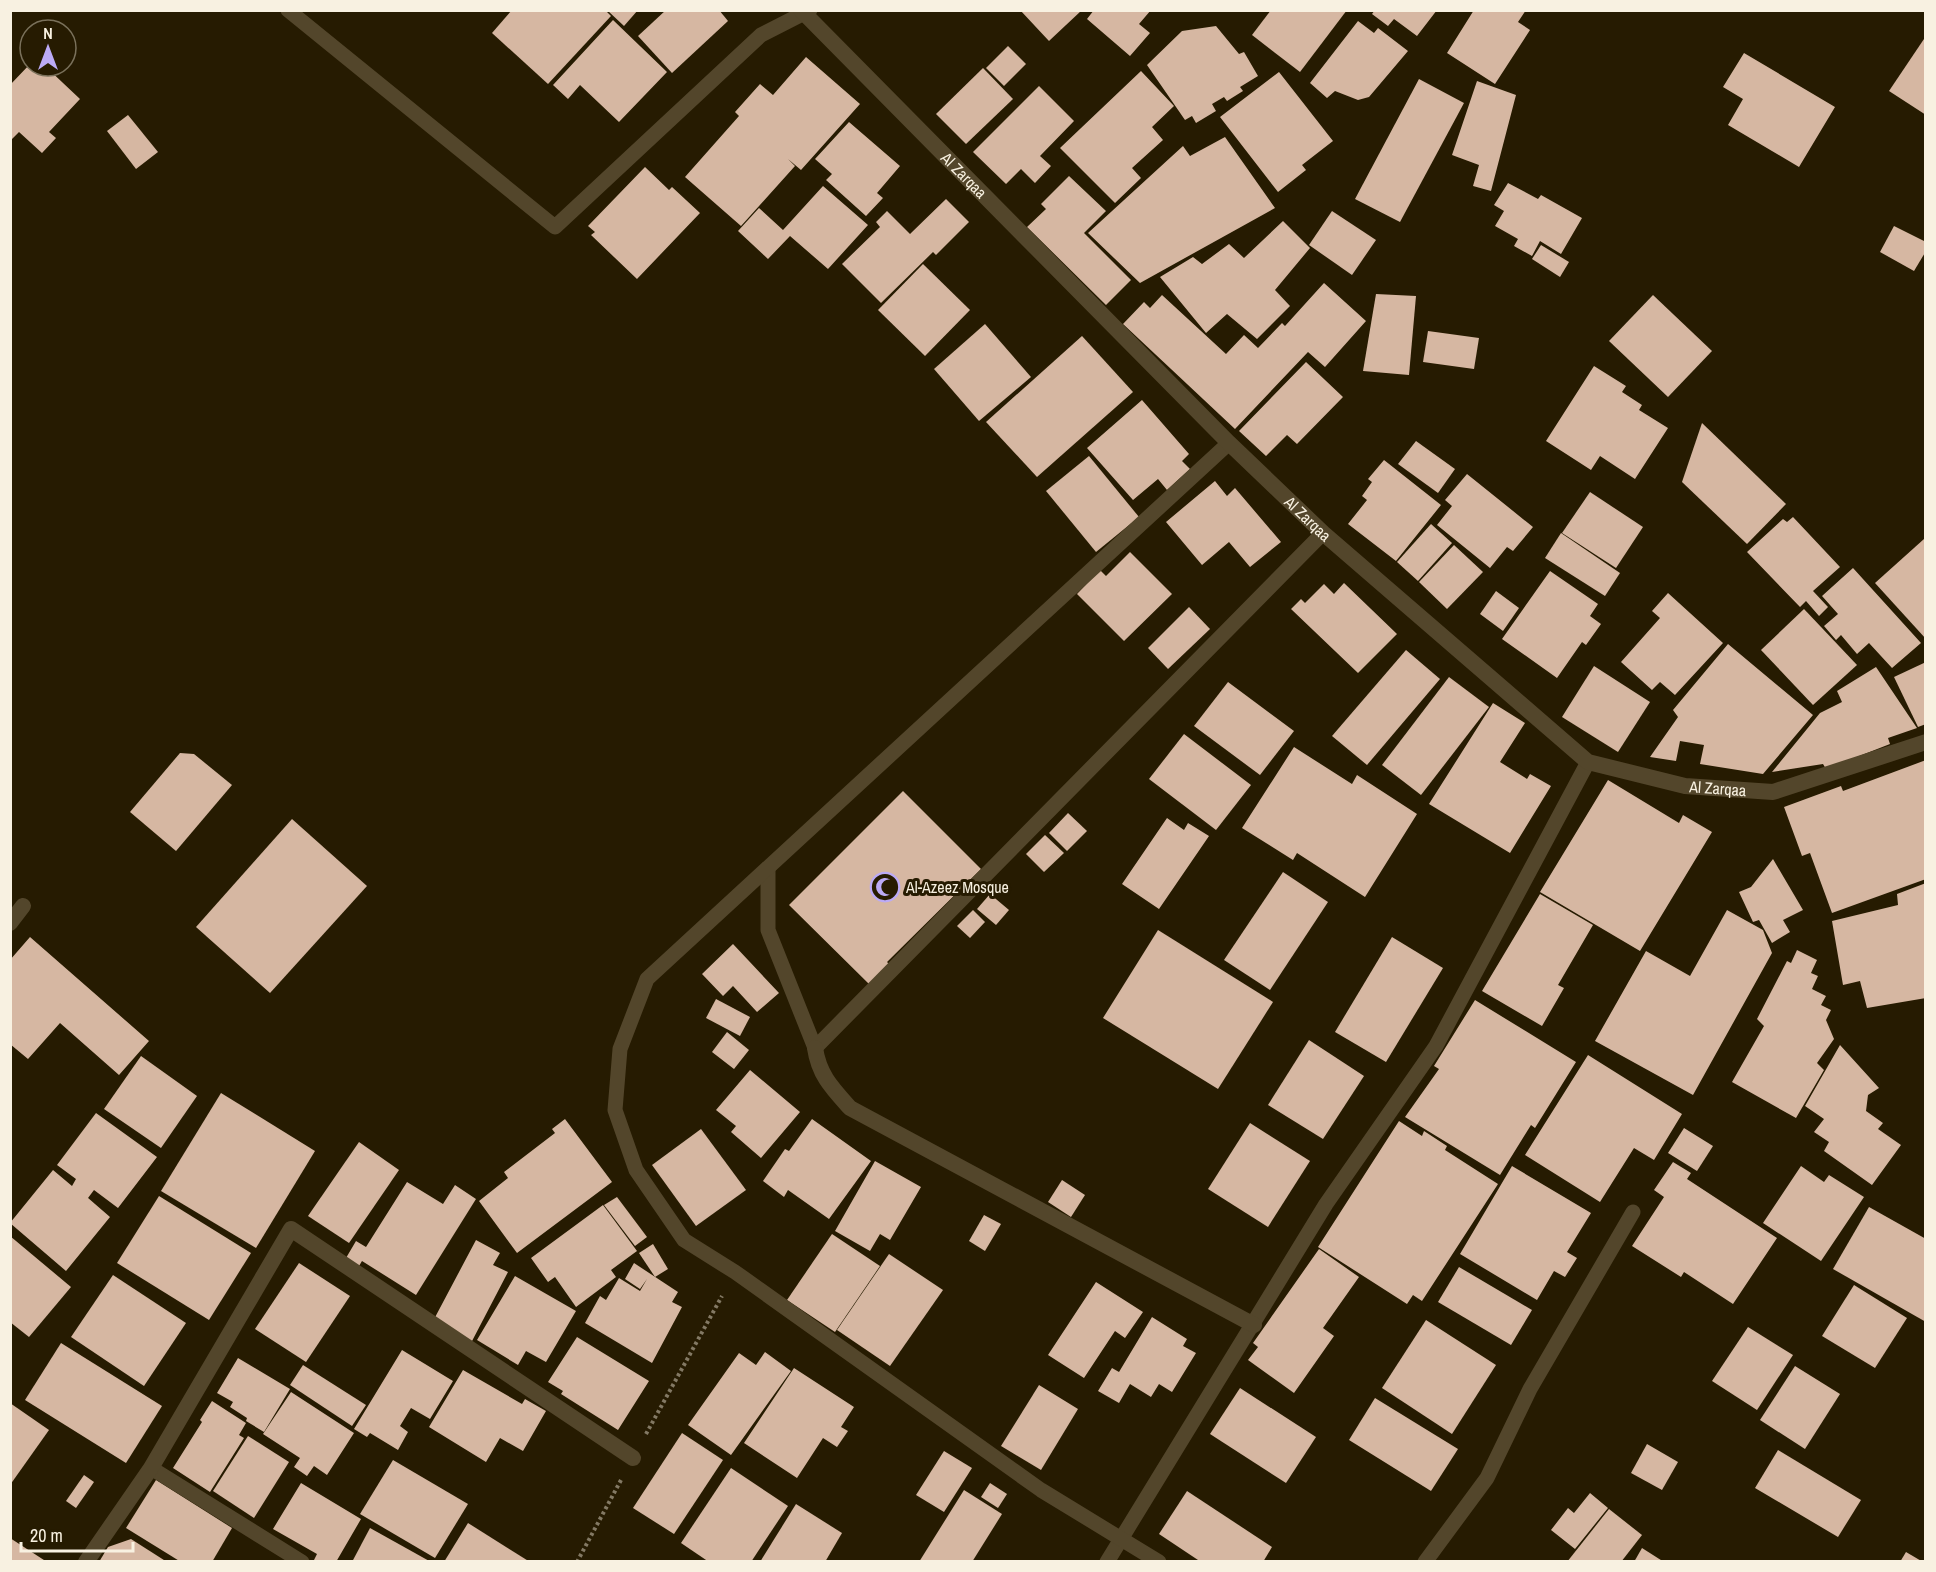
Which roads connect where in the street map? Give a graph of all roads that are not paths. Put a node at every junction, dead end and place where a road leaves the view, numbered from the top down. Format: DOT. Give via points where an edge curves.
graph roads {
  1 [pos="288,10"];
  2 [pos="806,12"];
  3 [pos="1229,443"];
  4 [pos="1323,533"];
  5 [pos="1926,742"];
  6 [pos="1588,762"];
  7 [pos="768,868"];
  8 [pos="23,906"];
  9 [pos="10,923"];
  10 [pos="815,1048"];
  11 [pos="1633,1212"];
  12 [pos="1254,1325"];
  13 [pos="633,1458"];
  14 [pos="151,1468"];
  15 [pos="1121,1538"];
  16 [pos="86,1562"];
  17 [pos="302,1562"];
  18 [pos="1107,1562"];
  19 [pos="1159,1562"];
  20 [pos="1425,1562"];
  1 -- 2 [label="lane" via="555,227 761,35"];
  2 -- 3 [label="street, Al Zarqaa"];
  3 -- 4 [label="street, Al Zarqaa"];
  3 -- 7 [label="lane"];
  4 -- 6 [label="street, Al Zarqaa"];
  4 -- 10 [label="lane"];
  5 -- 6 [label="street, Al Zarqaa" via="1773,792 1685,786"];
  6 -- 12 [label="lane" via="1436,1046 1326,1204"];
  7 -- 10 [label="lane" via="768,930"];
  7 -- 15 [label="lane" via="647,979 620,1049 615,1110 636,1170 686,1243 735,1272 1041,1490"];
  8 -- 9 [label="street"];
  10 -- 12 [label="street" via="825,1081 850,1108"];
  11 -- 20 [label="lane" via="1530,1389 1487,1478"];
  12 -- 15 [label="lane"];
  13 -- 14 [label="street" via="291,1229"];
  14 -- 16 [label="street"];
  14 -- 17 [label="lane"];
  15 -- 18 [label="lane"];
  15 -- 19 [label="lane"];
}
